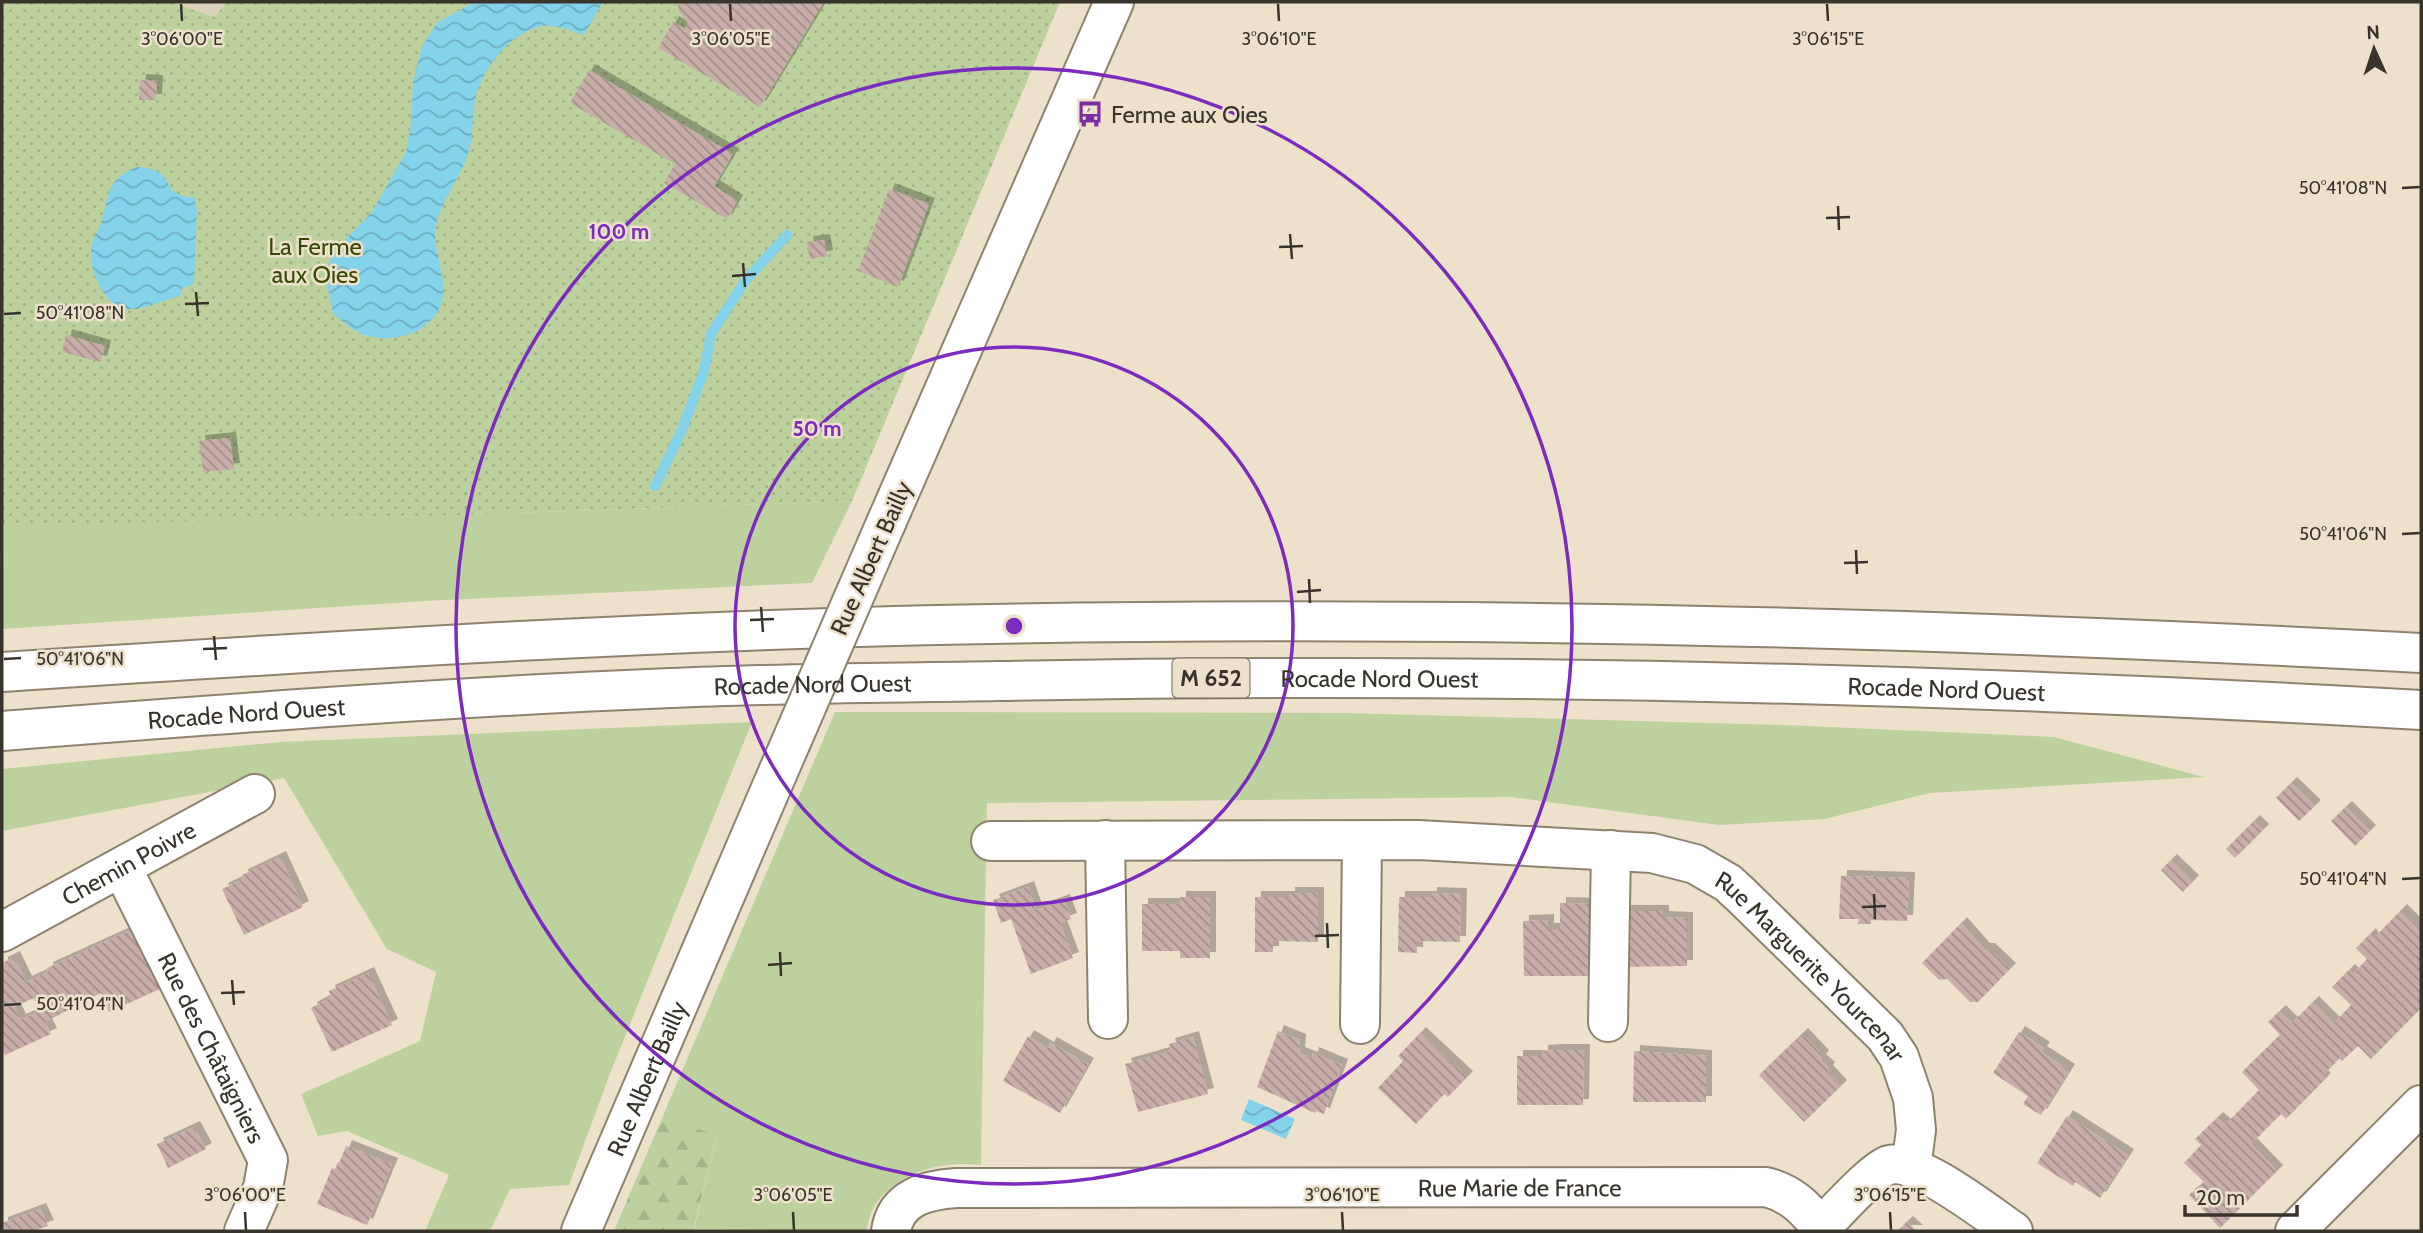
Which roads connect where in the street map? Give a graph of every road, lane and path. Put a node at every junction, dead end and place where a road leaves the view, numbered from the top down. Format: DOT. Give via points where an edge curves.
graph roads {
  1 [pos="1114,2"];
  2 [pos="2421,653"];
  3 [pos="2,672"];
  4 [pos="2421,710"];
  5 [pos="2,730"];
  6 [pos="255,794"];
  7 [pos="1105,840"];
  8 [pos="991,841"];
  9 [pos="1362,841"];
  10 [pos="1611,850"];
  11 [pos="122,867"];
  12 [pos="2,932"];
  13 [pos="1108,1019"];
  14 [pos="1608,1022"];
  15 [pos="1360,1024"];
  16 [pos="2421,1105"];
  17 [pos="1911,1168"];
  18 [pos="1819,1229"];
  19 [pos="244,1231"];
  20 [pos="581,1231"];
  21 [pos="891,1231"];
  22 [pos="2013,1231"];
  23 [pos="2295,1231"];
  1 -- 20 [label="main road, Rue Albert Bailly, bridge"];
  2 -- 3 [label="main road, M 652" via="1883,629 1264,621 693,633"];
  4 -- 5 [label="main road, Rocade Nord Ouest / M 652" via="1742,681 1169,678 674,688"];
  6 -- 11 [label="main road, Chemin Poivre"];
  7 -- 8 [label="main road, Rue Marguerite Yourcenar"];
  7 -- 9 [label="main road, Rue Marguerite Yourcenar"];
  7 -- 13 [label="main road"];
  9 -- 10 [label="main road, Rue Marguerite Yourcenar"];
  9 -- 15 [label="main road"];
  10 -- 14 [label="main road"];
  10 -- 17 [label="main road, Rue Marguerite Yourcenar" via="1673,856 1720,878 1885,1036 1907,1074 1913,1098 1916,1130"];
  11 -- 12 [label="main road, Chemin Poivre"];
  11 -- 19 [label="main road, Rue des Châtaigniers" via="268,1160 263,1188"];
  16 -- 23 [label="main road"];
  17 -- 18 [label="main road, Rue Marie de France" via="1889,1165 1880,1170"];
  17 -- 22 [label="main road"];
  18 -- 21 [label="main road, Rue Marie de France" via="1799,1202 1766,1187 956,1188 921,1193 907,1201 896,1213"];
}
